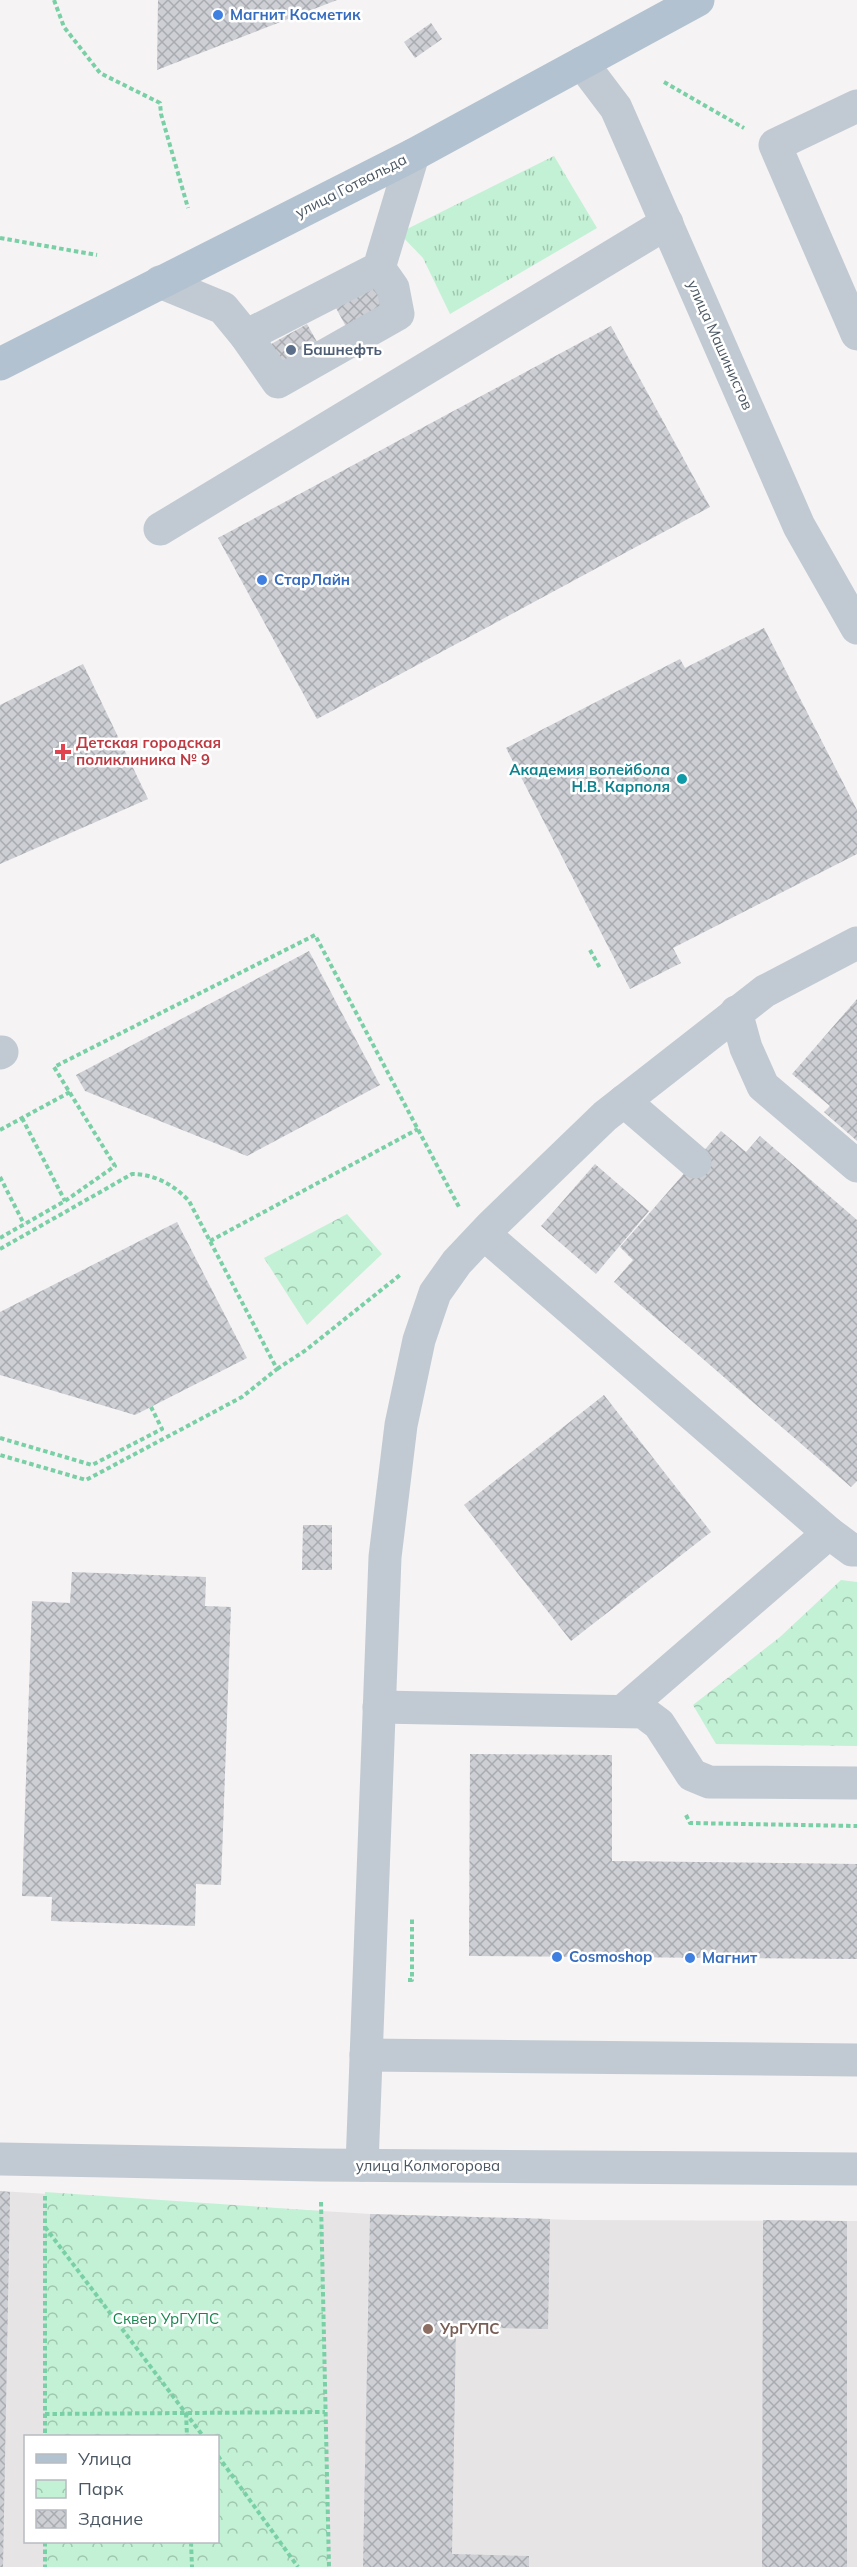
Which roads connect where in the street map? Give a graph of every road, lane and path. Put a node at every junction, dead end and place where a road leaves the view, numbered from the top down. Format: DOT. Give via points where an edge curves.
graph roads {
  1 [pos="54,0"];
  2 [pos="698,0"];
  3 [pos="582,63"];
  4 [pos="664,82"];
  5 [pos="857,106"];
  6 [pos="775,145"];
  7 [pos="413,155"];
  8 [pos="188,208"];
  9 [pos="667,223"];
  10 [pos="0,238"];
  11 [pos="97,255"];
  12 [pos="379,268"];
  13 [pos="160,282"];
  14 [pos="857,334"];
  15 [pos="246,336"];
  16 [pos="0,364"];
  17 [pos="160,529"];
  18 [pos="857,628"];
  19 [pos="857,943"];
  20 [pos="590,950"];
  21 [pos="600,968"];
  22 [pos="736,1012"];
  23 [pos="70,1092"];
  24 [pos="633,1095"];
  25 [pos="21,1118"];
  26 [pos="0,1130"];
  27 [pos="418,1130"];
  28 [pos="701,1154"];
  29 [pos="857,1166"];
  30 [pos="0,1177"];
  31 [pos="65,1201"];
  32 [pos="453,1217"];
  33 [pos="24,1224"];
  34 [pos="484,1234"];
  35 [pos="0,1238"];
  36 [pos="210,1241"];
  37 [pos="0,1249"];
  38 [pos="406,1268"];
  39 [pos="277,1369"];
  40 [pos="150,1407"];
  41 [pos="0,1438"];
  42 [pos="0,1455"];
  43 [pos="829,1533"];
  44 [pos="857,1550"];
  45 [pos="379,1707"];
  46 [pos="623,1712"];
  47 [pos="857,1783"];
  48 [pos="685,1813"];
  49 [pos="857,1826"];
  50 [pos="412,1906"];
  51 [pos="412,1954"];
  52 [pos="366,2055"];
  53 [pos="857,2060"];
  54 [pos="0,2159"];
  55 [pos="43,2160"];
  56 [pos="320,2165"];
  57 [pos="362,2165"];
  58 [pos="857,2169"];
  59 [pos="45,2227"];
  60 [pos="325,2412"];
  61 [pos="186,2413"];
  62 [pos="45,2414"];
  63 [pos="45,2435"];
  64 [pos="187,2435"];
  65 [pos="202,2435"];
  66 [pos="219,2457"];
  67 [pos="45,2543"];
  68 [pos="191,2543"];
  69 [pos="45,2567"];
  70 [pos="192,2567"];
  71 [pos="298,2567"];
  72 [pos="328,2567"];
  1 -- 8 [label="path" via="64,27 100,73 160,103"];
  2 -- 3 [label="main road, улица Готвальда"];
  3 -- 7 [label="main road, улица Готвальда"];
  3 -- 9 [label="street, улица Машинистов" via="616,108"];
  4 -- 6 [label="path"];
  5 -- 6 [label="street"];
  6 -- 14 [label="street"];
  7 -- 12 [label="street"];
  7 -- 13 [label="main road, улица Готвальда"];
  9 -- 17 [label="street"];
  9 -- 18 [label="street, улица Машинистов" via="799,526"];
  10 -- 11 [label="path"];
  12 -- 15 [label="street"];
  12 -- 15 [label="street" via="393,288 398,314 278,382"];
  13 -- 15 [label="street" via="223,308"];
  13 -- 16 [label="main road, улица Готвальда"];
  19 -- 22 [label="street" via="765,991"];
  20 -- 21 [label="path"];
  22 -- 24 [label="street"];
  22 -- 29 [label="street" via="746,1048 764,1086"];
  23 -- 25 [label="path"];
  23 -- 27 [label="path" via="54,1067 315,935"];
  23 -- 31 [label="path" via="115,1166"];
  24 -- 28 [label="street"];
  24 -- 34 [label="street" via="518,1198"];
  25 -- 26 [label="path"];
  25 -- 31 [label="path"];
  27 -- 32 [label="path" via="460,1209"];
  27 -- 36 [label="path"];
  30 -- 33 [label="path"];
  31 -- 33 [label="path"];
  33 -- 35 [label="path"];
  34 -- 43 [label="street"];
  34 -- 45 [label="street" via="435,1293 400,1425 385,1557"];
  36 -- 37 [label="path" via="189,1201 177,1188 146,1174 132,1174"];
  36 -- 39 [label="path"];
  38 -- 39 [label="path"];
  39 -- 42 [label="path" via="242,1397 86,1480"];
  40 -- 41 [label="path" via="162,1429 92,1465"];
  43 -- 44 [label="street"];
  43 -- 46 [label="street"];
  45 -- 46 [label="street"];
  45 -- 52 [label="street"];
  46 -- 47 [label="street" via="643,1712 659,1725 692,1775 709,1782"];
  48 -- 49 [label="path" via="690,1823"];
  50 -- 51 [label="path"];
  52 -- 53 [label="street"];
  52 -- 57 [label="street"];
  54 -- 55 [label="street, улица Колмогорова"];
  55 -- 56 [label="street, улица Колмогорова"];
  55 -- 59 [label="path"];
  56 -- 57 [label="street, улица Колмогорова"];
  56 -- 60 [label="path"];
  57 -- 58 [label="street, улица Колмогорова"];
  59 -- 61 [label="path"];
  59 -- 62 [label="path"];
  60 -- 61 [label="path"];
  60 -- 72 [label="path"];
  61 -- 62 [label="path"];
  61 -- 64 [label="path"];
  61 -- 65 [label="path"];
  62 -- 63 [label="path"];
  66 -- 71 [label="path"];
  67 -- 69 [label="path"];
  68 -- 70 [label="path"];
}
